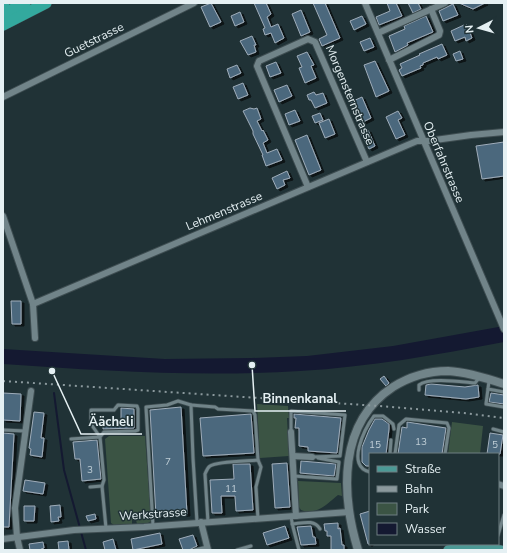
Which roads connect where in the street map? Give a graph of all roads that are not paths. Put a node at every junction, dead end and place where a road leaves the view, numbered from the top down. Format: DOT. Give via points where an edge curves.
graph roads {
  1 [pos="25,3"];
  2 [pos="46,3"];
  3 [pos="194,3"];
  4 [pos="365,3"];
  5 [pos="445,3"];
  6 [pos="431,9"];
  7 [pos="4,22"];
  8 [pos="378,33"];
  9 [pos="389,60"];
  10 [pos="3,97"];
  11 [pos="504,132"];
  12 [pos="424,141"];
  13 [pos="367,162"];
  14 [pos="308,186"];
  15 [pos="3,216"];
  16 [pos="33,304"];
  17 [pos="504,329"];
  18 [pos="35,338"];
  19 [pos="480,377"];
  20 [pos="489,379"];
  21 [pos="504,384"];
  22 [pos="488,388"];
  23 [pos="419,390"];
  24 [pos="31,392"];
  25 [pos="504,392"];
  26 [pos="191,405"];
  27 [pos="504,408"];
  28 [pos="394,428"];
  29 [pos="493,429"];
  30 [pos="3,430"];
  31 [pos="25,431"];
  32 [pos="291,432"];
  33 [pos="504,432"];
  34 [pos="100,436"];
  35 [pos="71,439"];
  36 [pos="391,440"];
  37 [pos="390,453"];
  38 [pos="395,453"];
  39 [pos="445,453"];
  40 [pos="293,456"];
  41 [pos="312,457"];
  42 [pos="258,460"];
  43 [pos="369,472"];
  44 [pos="294,476"];
  45 [pos="102,486"];
  46 [pos="90,487"];
  47 [pos="349,512"];
  48 [pos="504,515"];
  49 [pos="294,517"];
  50 [pos="258,519"];
  51 [pos="199,522"];
  52 [pos="208,522"];
  53 [pos="292,524"];
  54 [pos="152,526"];
  55 [pos="106,528"];
  56 [pos="320,529"];
  57 [pos="499,532"];
  58 [pos="211,535"];
  59 [pos="17,537"];
  60 [pos="204,537"];
  61 [pos="3,538"];
  62 [pos="251,546"];
  63 [pos="497,547"];
  64 [pos="207,548"];
  65 [pos="451,548"];
  66 [pos="20,550"];
  67 [pos="195,550"];
  68 [pos="237,550"];
  69 [pos="299,550"];
  70 [pos="358,550"];
  1 -- 7 [label="highway"];
  2 -- 7 [label="highway"];
  3 -- 10 [label="street, Guetstrasse"];
  4 -- 8 [label="street, Oberfahrstrasse"];
  5 -- 6 [label="street"];
  6 -- 8 [label="street"];
  6 -- 9 [label="street" via="440,30 439,35"];
  8 -- 9 [label="street, Oberfahrstrasse"];
  9 -- 12 [label="street, Oberfahrstrasse"];
  11 -- 12 [label="street, Lehmenstrasse"];
  12 -- 13 [label="street, Lehmenstrasse" via="417,141"];
  12 -- 17 [label="street, Oberfahrstrasse"];
  13 -- 14 [label="street, Lehmenstrasse"];
  13 -- 14 [label="street, Morgensternstrasse" via="315,42 308,39 259,61 257,66"];
  14 -- 16 [label="street, Lehmenstrasse"];
  15 -- 16 [label="street"];
  16 -- 18 [label="street"];
  19 -- 20 [label="street"];
  19 -- 23 [label="lane" via="475,383 443,380 422,383"];
  19 -- 47 [label="street" via="447,371 416,376 385,392 374,403 352,440 347,486"];
  20 -- 21 [label="street"];
  20 -- 22 [label="lane"];
  22 -- 25 [label="lane"];
  22 -- 27 [label="lane" via="486,404"];
  24 -- 31 [label="street"];
  26 -- 42 [label="lane" via="253,411"];
  26 -- 51 [label="lane"];
  26 -- 54 [label="lane" via="178,401 146,407"];
  28 -- 43 [label="lane" via="383,416 374,416 367,426 361,438 358,461 362,469"];
  29 -- 33 [label="lane"];
  30 -- 31 [label="lane"];
  31 -- 59 [label="street" via="15,508"];
  32 -- 40 [label="street"];
  32 -- 41 [label="lane" via="291,410 345,415 340,456"];
  34 -- 34 [label="lane" via="91,424 91,410 114,410 118,405 137,406 138,430 104,432"];
  34 -- 35 [label="lane"];
  34 -- 45 [label="lane" via="104,480"];
  36 -- 37 [label="lane"];
  38 -- 39 [label="lane" via="399,425 406,419 447,423 449,428"];
  40 -- 41 [label="street"];
  40 -- 44 [label="street"];
  41 -- 44 [label="lane" via="339,462 337,479"];
  42 -- 50 [label="lane" via="261,467 256,487 259,502"];
  42 -- 52 [label="lane" via="211,465 205,474"];
  44 -- 49 [label="street"];
  45 -- 46 [label="lane"];
  45 -- 55 [label="lane"];
  47 -- 49 [label="street, Werkstrasse"];
  47 -- 70 [label="street"];
  48 -- 57 [label="lane"];
  49 -- 50 [label="street, Werkstrasse"];
  49 -- 53 [label="lane"];
  50 -- 52 [label="street, Werkstrasse"];
  51 -- 52 [label="street, Werkstrasse"];
  51 -- 54 [label="street, Werkstrasse"];
  51 -- 60 [label="street"];
  53 -- 56 [label="lane" via="314,522"];
  53 -- 69 [label="lane"];
  54 -- 55 [label="street, Werkstrasse"];
  55 -- 59 [label="street, Werkstrasse"];
  58 -- 60 [label="lane"];
  59 -- 61 [label="street, Werkstrasse"];
  59 -- 66 [label="street"];
  60 -- 64 [label="street"];
  62 -- 68 [label="lane"];
  63 -- 65 [label="main road"];
  64 -- 67 [label="lane"];
}
